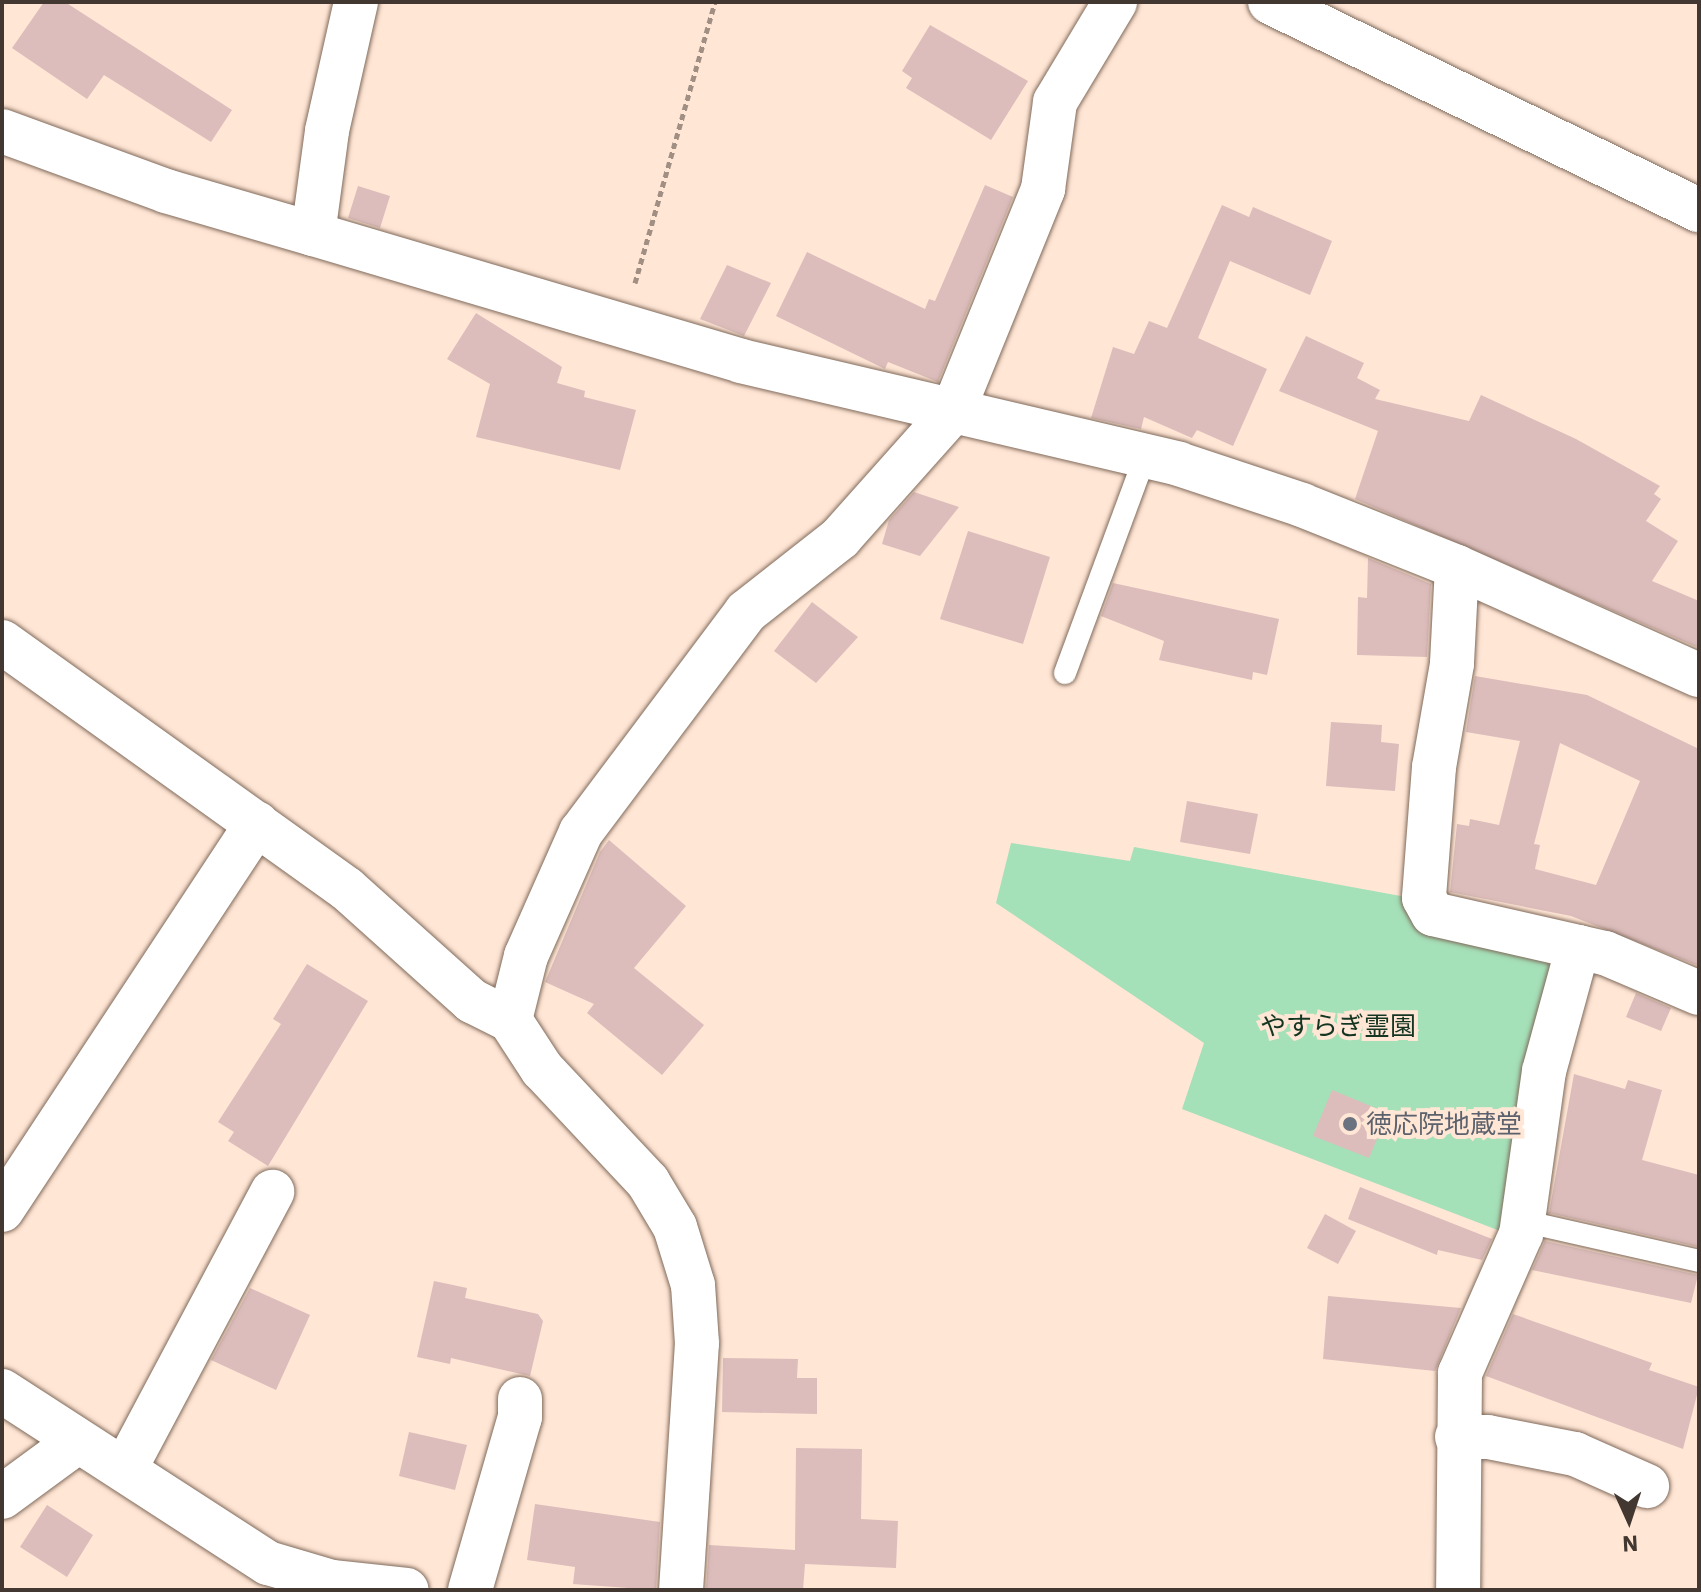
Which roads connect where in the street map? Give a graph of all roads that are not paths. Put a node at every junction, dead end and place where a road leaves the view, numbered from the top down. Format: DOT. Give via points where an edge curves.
graph roads {
  1 [pos="356,2"];
  2 [pos="1115,2"];
  3 [pos="1270,2"];
  4 [pos="2,131"];
  5 [pos="1699,210"];
  6 [pos="313,234"];
  7 [pos="953,411"];
  8 [pos="1145,457"];
  9 [pos="1457,567"];
  10 [pos="2,642"];
  11 [pos="1065,673"];
  12 [pos="1699,675"];
  13 [pos="257,823"];
  14 [pos="1578,947"];
  15 [pos="1699,993"];
  16 [pos="510,1020"];
  17 [pos="272,1192"];
  18 [pos="2,1210"];
  19 [pos="1522,1221"];
  20 [pos="1699,1261"];
  21 [pos="2,1391"];
  22 [pos="520,1399"];
  23 [pos="1457,1437"];
  24 [pos="77,1442"];
  25 [pos="125,1469"];
  26 [pos="1647,1486"];
  27 [pos="2,1497"];
  28 [pos="407,1590"];
  29 [pos="470,1590"];
  30 [pos="681,1590"];
  31 [pos="1458,1590"];
  1 -- 6 [label="street" via="327,131"];
  2 -- 7 [label="street" via="1055,102 1043,189"];
  3 -- 5 [label="street"];
  4 -- 6 [label="street" via="166,191"];
  6 -- 7 [label="street" via="741,361"];
  7 -- 8 [label="street"];
  7 -- 16 [label="street" via="840,538 746,612 581,832 526,956"];
  8 -- 9 [label="street" via="1302,505"];
  8 -- 11 [label="lane"];
  9 -- 12 [label="street"];
  9 -- 14 [label="street" via="1452,664 1434,767 1424,898 1433,914"];
  10 -- 13 [label="street"];
  13 -- 16 [label="street" via="347,889 472,1001"];
  13 -- 18 [label="street"];
  14 -- 15 [label="street"];
  14 -- 19 [label="street" via="1544,1071"];
  16 -- 30 [label="street" via="542,1069 648,1182 675,1227 693,1285 697,1343"];
  17 -- 25 [label="street"];
  19 -- 20 [label="lane"];
  19 -- 23 [label="street" via="1460,1373"];
  21 -- 24 [label="street"];
  22 -- 29 [label="street" via="520,1417"];
  23 -- 26 [label="street" via="1488,1437 1575,1454"];
  23 -- 31 [label="street"];
  24 -- 25 [label="street"];
  24 -- 27 [label="street"];
  25 -- 28 [label="street" via="268,1563 332,1582"];
}
